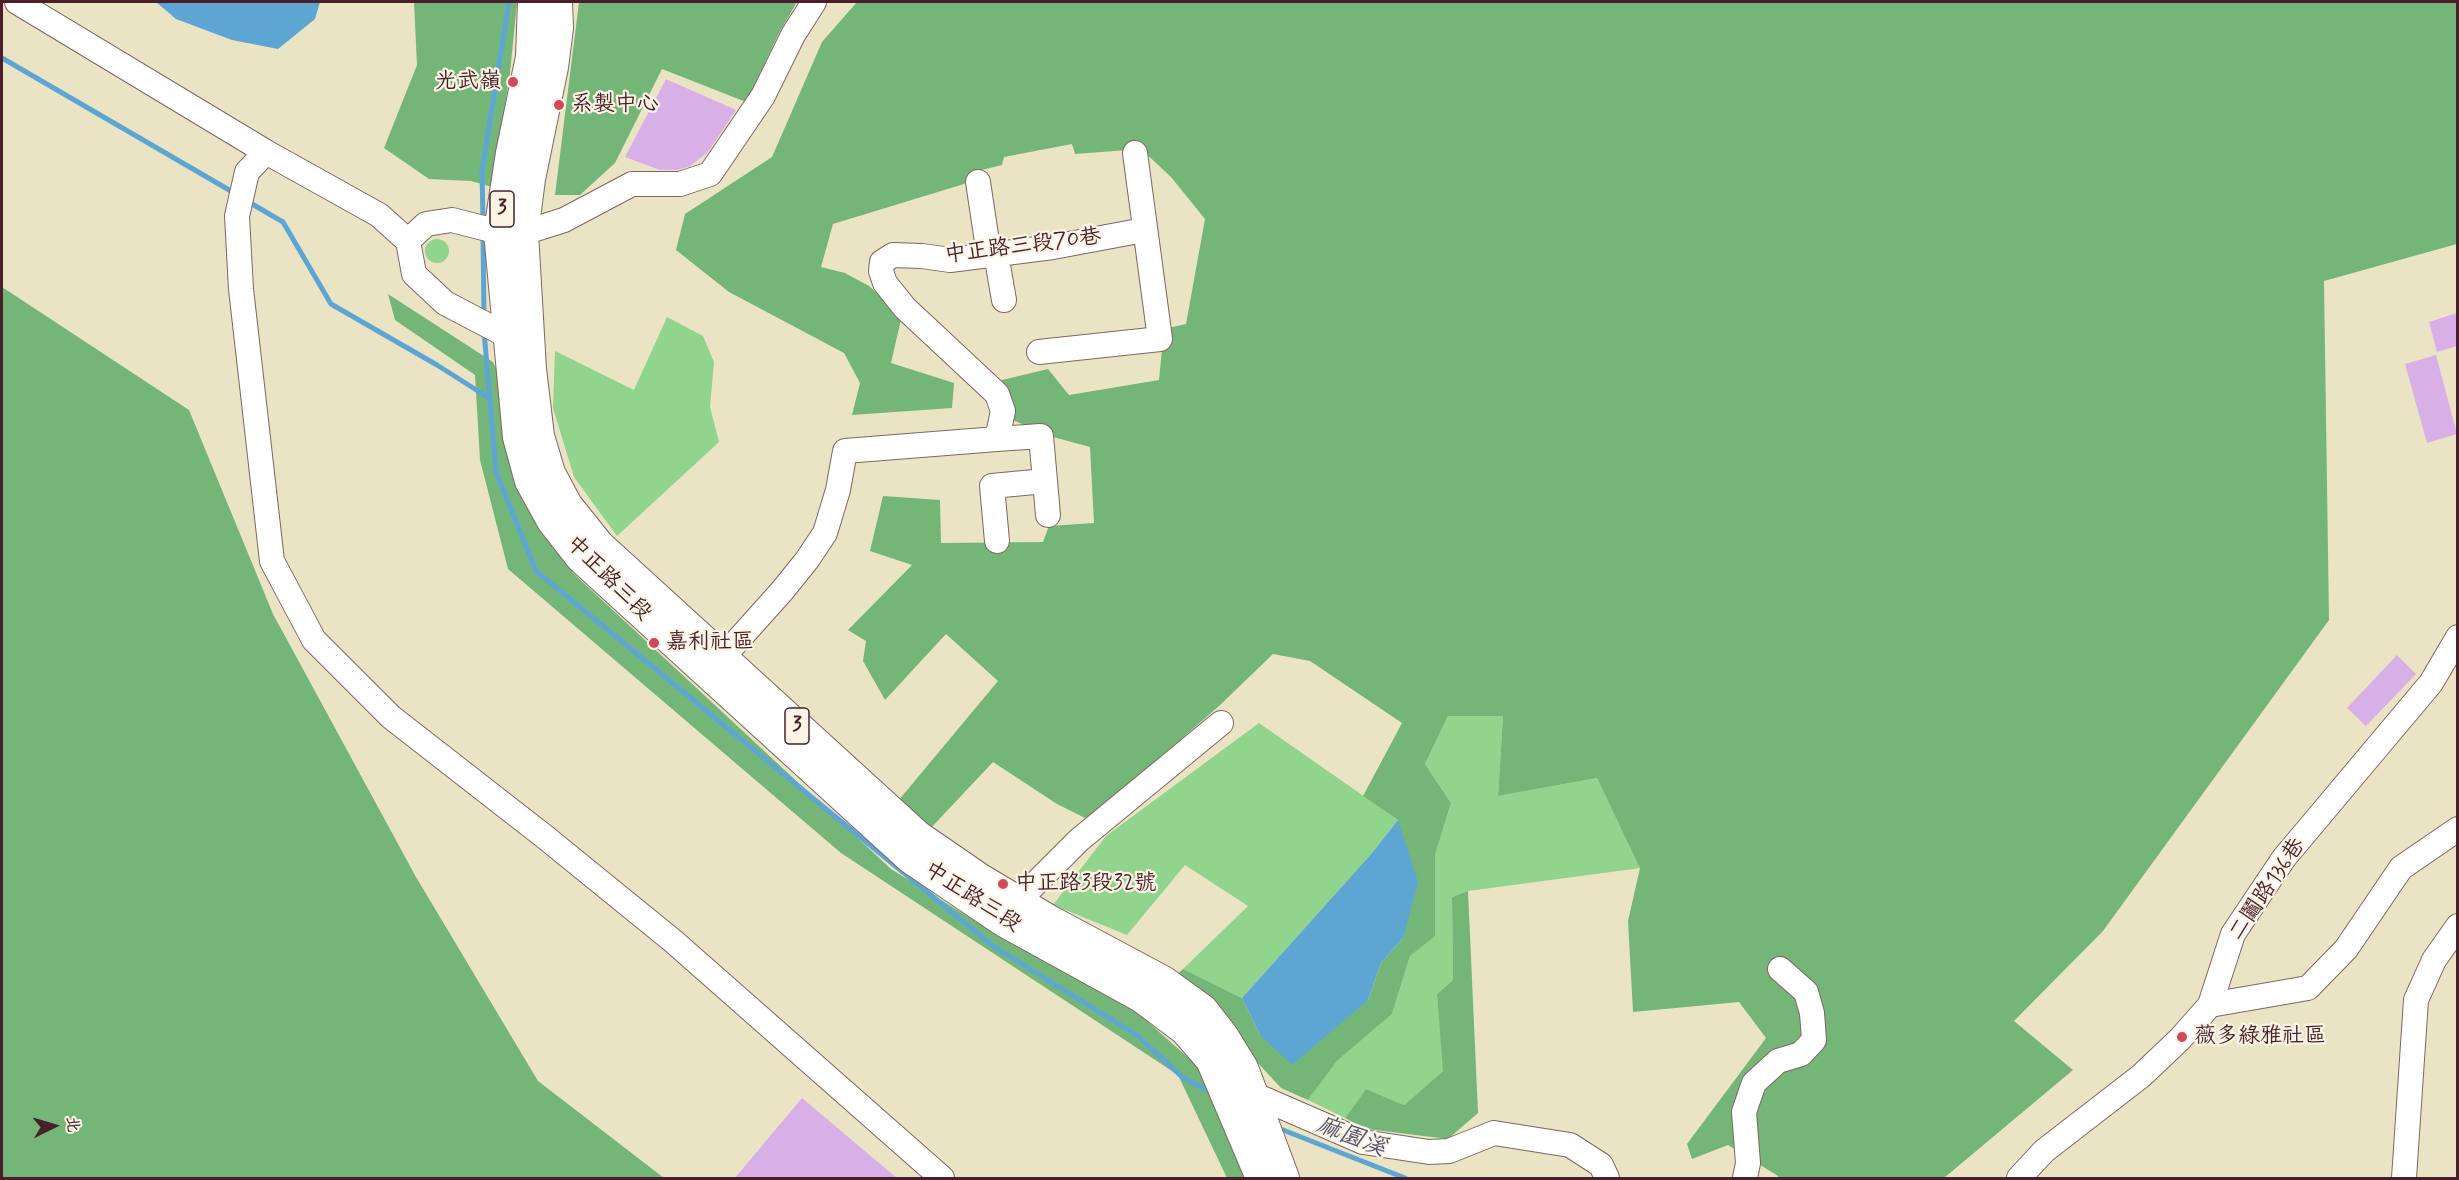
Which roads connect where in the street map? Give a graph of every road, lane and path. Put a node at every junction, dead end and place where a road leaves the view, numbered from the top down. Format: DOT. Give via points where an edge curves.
graph roads {
  1 [pos="17,2"];
  2 [pos="533,2"];
  3 [pos="556,2"];
  4 [pos="814,2"];
  5 [pos="266,152"];
  6 [pos="1135,153"];
  7 [pos="978,182"];
  8 [pos="1144,230"];
  9 [pos="511,232"];
  10 [pos="408,241"];
  11 [pos="992,255"];
  12 [pos="1004,300"];
  13 [pos="518,338"];
  14 [pos="1039,352"];
  15 [pos="997,439"];
  16 [pos="1045,481"];
  17 [pos="1048,515"];
  18 [pos="997,541"];
  19 [pos="2457,637"];
  20 [pos="722,658"];
  21 [pos="1221,723"];
  22 [pos="2457,829"];
  23 [pos="1018,901"];
  24 [pos="2457,926"];
  25 [pos="1780,969"];
  26 [pos="2210,1005"];
  27 [pos="1243,1101"];
  28 [pos="942,1179"];
  29 [pos="1261,1179"];
  30 [pos="1284,1179"];
  31 [pos="1607,1179"];
  32 [pos="1745,1179"];
  33 [pos="2019,1179"];
  34 [pos="2404,1179"];
  1 -- 5 [label="street"];
  2 -- 9 [label="main road, 中正路三段 / 3" via="531,57 511,153"];
  3 -- 9 [label="main road, 中正路三段 / 3" via="558,28 553,67 530,179"];
  4 -- 9 [label="street" via="763,96 710,174 680,184 632,184 564,220"];
  5 -- 10 [label="street" via="379,215"];
  5 -- 28 [label="street" via="247,172 237,216 241,289 272,561 314,640 391,717 673,941"];
  6 -- 8 [label="street"];
  7 -- 11 [label="street"];
  8 -- 11 [label="street, 中正路三段70巷"];
  8 -- 14 [label="street" via="1160,339"];
  9 -- 10 [label="street" via="452,220 426,224"];
  9 -- 13 [label="main road, 中正路三段 / 3"];
  10 -- 13 [label="street" via="414,274 445,303"];
  11 -- 12 [label="street"];
  11 -- 15 [label="street, 中正路三段70巷" via="950,260 893,255 882,262 880,271 904,308 997,393 1003,411"];
  13 -- 20 [label="main road, 中正路三段 / 3" via="539,436 550,473 567,505 599,545"];
  13 -- 27 [label="main road, 中正路三段 / 3" via="518,437 530,481 552,521 581,558 910,858 1003,921 1141,997 1185,1030"];
  15 -- 16 [label="street" via="1041,436"];
  15 -- 20 [label="street" via="845,451 825,533 782,591"];
  16 -- 17 [label="street"];
  16 -- 18 [label="street" via="992,486"];
  19 -- 26 [label="street, 二鬮路136巷" via="2432,683 2278,867 2233,934"];
  20 -- 23 [label="main road, 中正路三段 / 3" via="918,836"];
  21 -- 23 [label="street" via="1079,840"];
  22 -- 26 [label="street" via="2401,868 2346,949 2308,988"];
  23 -- 27 [label="main road, 中正路三段 / 3" via="1163,981 1203,1010 1243,1068"];
  24 -- 34 [label="street" via="2434,960 2416,1000"];
  25 -- 32 [label="street" via="1806,992 1814,1040 1801,1054 1778,1061 1754,1083 1744,1112 1748,1163"];
  26 -- 33 [label="street, 二鬮路136巷" via="2141,1076 2044,1151"];
  27 -- 29 [label="main road, 3"];
  27 -- 30 [label="main road, 3"];
  27 -- 31 [label="street" via="1363,1142 1418,1150 1449,1151 1494,1133 1570,1145 1601,1165"];
}
